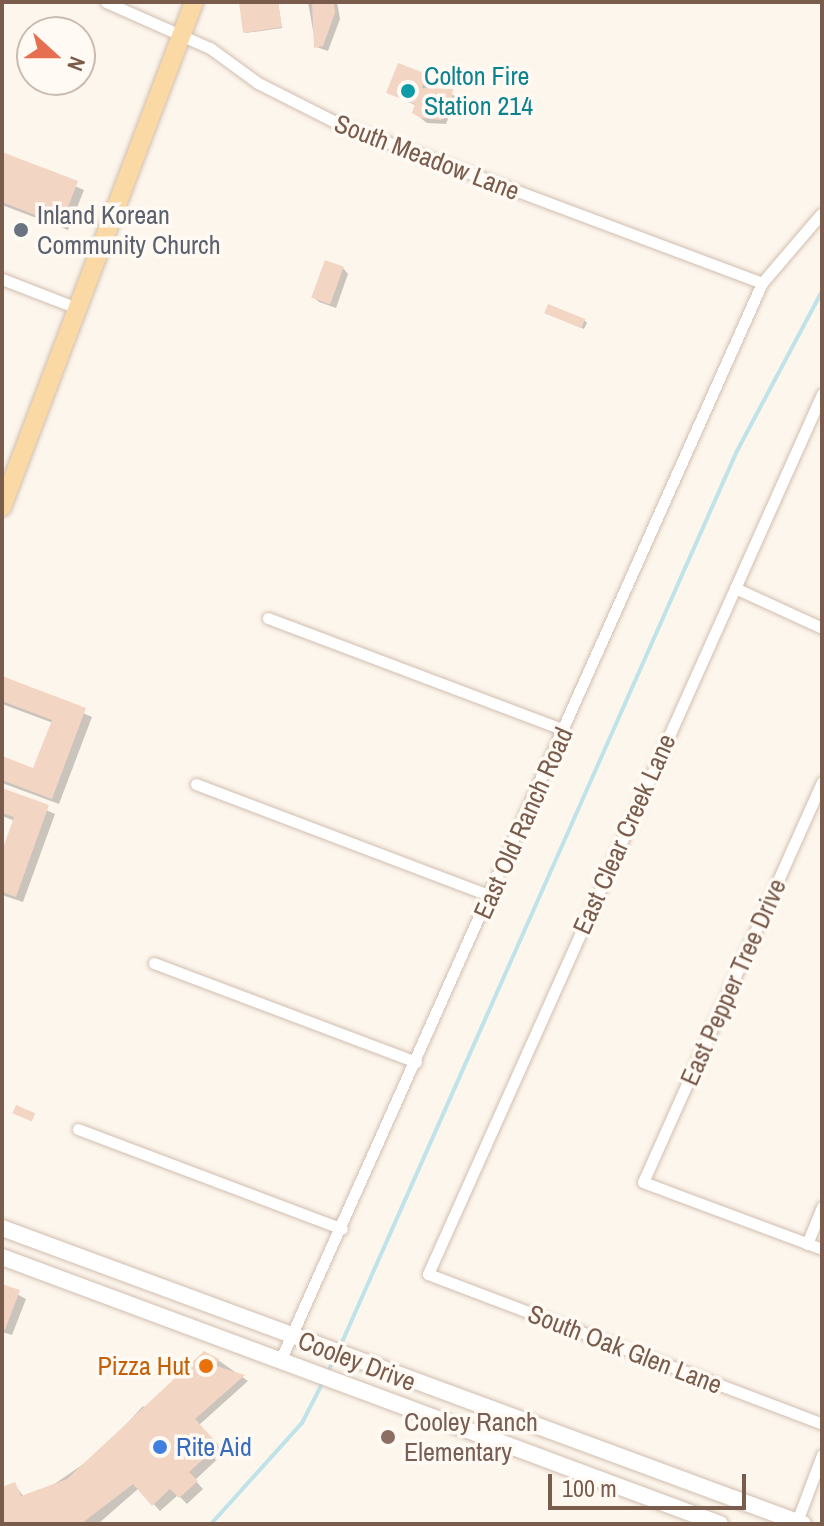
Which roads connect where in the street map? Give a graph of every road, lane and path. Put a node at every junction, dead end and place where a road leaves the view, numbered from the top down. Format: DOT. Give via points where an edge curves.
graph roads {
  1 [pos="106,2"];
  2 [pos="194,2"];
  3 [pos="181,35"];
  4 [pos="821,214"];
  5 [pos="2,279"];
  6 [pos="762,283"];
  7 [pos="77,308"];
  8 [pos="822,394"];
  9 [pos="2,507"];
  10 [pos="735,588"];
  11 [pos="268,618"];
  12 [pos="822,628"];
  13 [pos="564,730"];
  14 [pos="822,782"];
  15 [pos="196,784"];
  16 [pos="491,896"];
  17 [pos="154,963"];
  18 [pos="416,1062"];
  19 [pos="78,1129"];
  20 [pos="822,1207"];
  21 [pos="2,1228"];
  22 [pos="342,1229"];
  23 [pos="807,1244"];
  24 [pos="51,1247"];
  25 [pos="822,1249"];
  26 [pos="2,1257"];
  27 [pos="41,1272"];
  28 [pos="428,1274"];
  29 [pos="182,1295"];
  30 [pos="173,1320"];
  31 [pos="292,1336"];
  32 [pos="280,1361"];
  33 [pos="410,1381"];
  34 [pos="401,1405"];
  35 [pos="822,1424"];
  36 [pos="822,1455"];
  37 [pos="799,1523"];
  38 [pos="720,1524"];
  1 -- 3 [label="street, South Meadow Lane"];
  2 -- 3 [label="main road"];
  3 -- 6 [label="street, South Meadow Lane" via="339,124"];
  3 -- 7 [label="main road"];
  4 -- 6 [label="street, East Old Ranch Road"];
  5 -- 7 [label="street"];
  6 -- 13 [label="street, East Old Ranch Road"];
  7 -- 9 [label="main road"];
  8 -- 10 [label="street, East Clear Creek Lane"];
  10 -- 12 [label="street"];
  10 -- 28 [label="street, East Clear Creek Lane"];
  11 -- 13 [label="street"];
  13 -- 16 [label="street, East Old Ranch Road"];
  14 -- 23 [label="street, East Pepper Tree Drive" via="643,1182"];
  15 -- 16 [label="street"];
  16 -- 18 [label="street, East Old Ranch Road"];
  17 -- 18 [label="street"];
  18 -- 22 [label="street, East Old Ranch Road"];
  19 -- 22 [label="street"];
  20 -- 23 [label="street"];
  21 -- 24 [label="street, Cooley Drive"];
  22 -- 31 [label="street, East Old Ranch Road"];
  23 -- 25 [label="street"];
  24 -- 27 [label="street"];
  24 -- 29 [label="street, Cooley Drive"];
  26 -- 27 [label="street, Cooley Drive"];
  27 -- 30 [label="street, Cooley Drive"];
  28 -- 35 [label="street, South Oak Glen Lane"];
  29 -- 30 [label="street"];
  29 -- 31 [label="street, Cooley Drive"];
  30 -- 32 [label="street, Cooley Drive"];
  31 -- 32 [label="street, East Old Ranch Road"];
  31 -- 33 [label="street, Cooley Drive"];
  32 -- 34 [label="street, Cooley Drive"];
  33 -- 34 [label="street"];
  33 -- 37 [label="street, Cooley Drive"];
  34 -- 38 [label="street, Cooley Drive"];
  36 -- 37 [label="street"];
}
